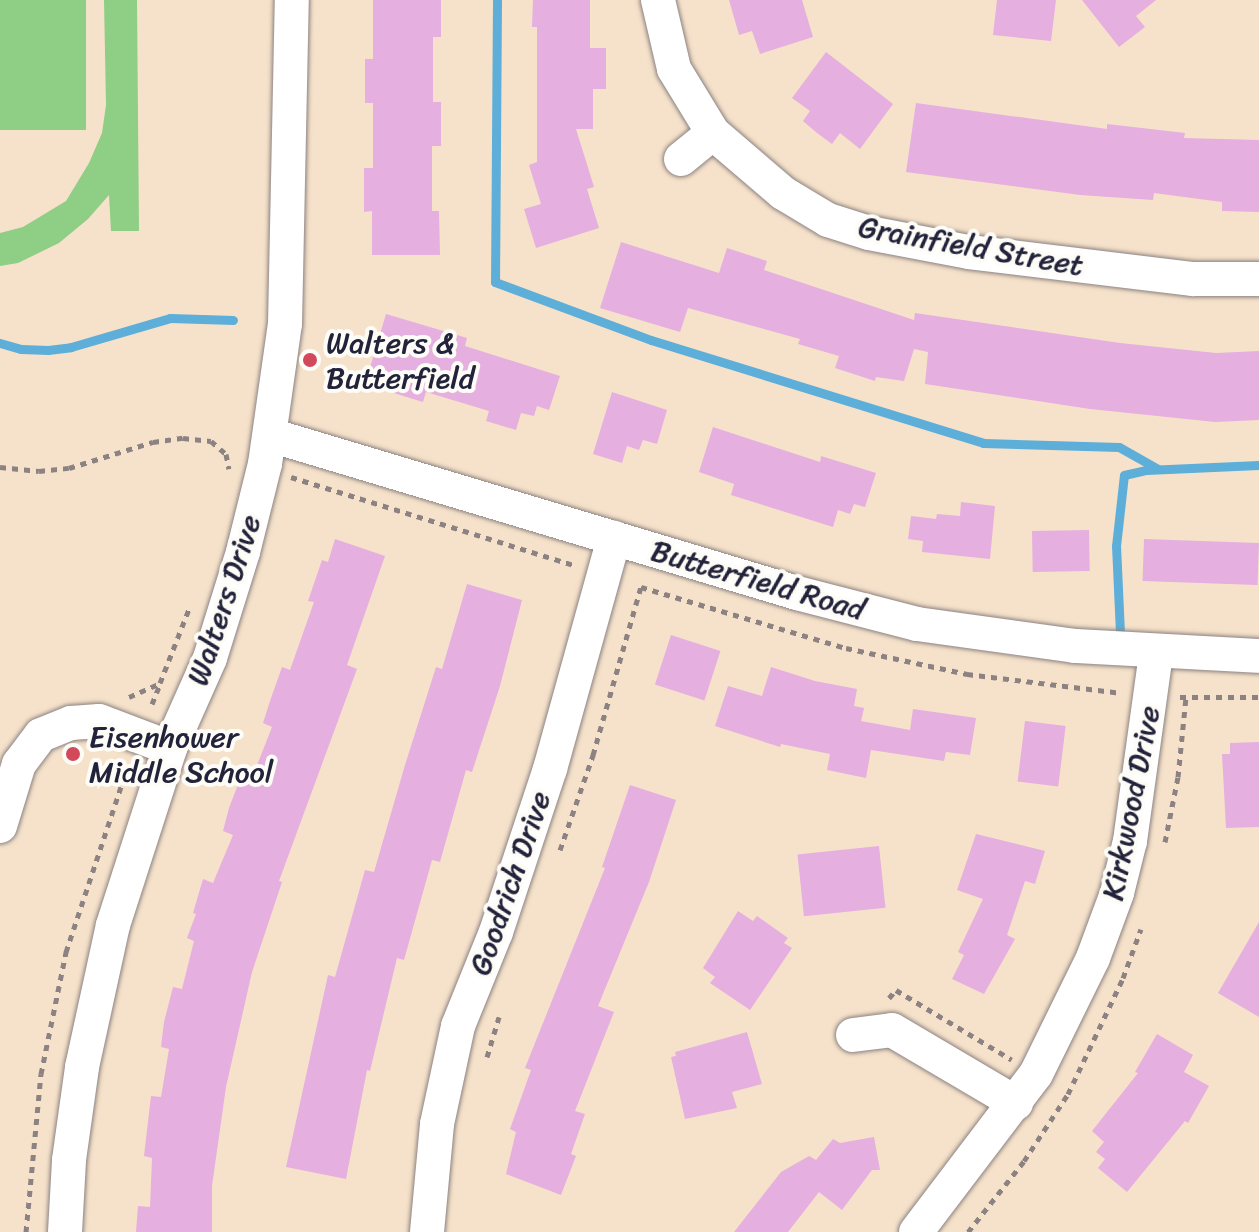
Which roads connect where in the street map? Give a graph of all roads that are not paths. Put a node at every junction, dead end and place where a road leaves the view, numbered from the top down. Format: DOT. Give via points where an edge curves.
graph roads {
  1 [pos="292,0"];
  2 [pos="658,0"];
  3 [pos="713,133"];
  4 [pos="681,159"];
  5 [pos="1259,279"];
  6 [pos="270,435"];
  7 [pos="614,538"];
  8 [pos="1156,653"];
  9 [pos="1259,656"];
  10 [pos="170,748"];
  11 [pos="0,826"];
  12 [pos="853,1035"];
  13 [pos="1016,1103"];
  14 [pos="65,1232"];
  15 [pos="427,1232"];
  16 [pos="916,1232"];
  1 -- 6 [label="street, Walters Drive" via="287,297"];
  2 -- 3 [label="street, Grainfield Street" via="674,69"];
  3 -- 4 [label="street"];
  3 -- 5 [label="street, Grainfield Street" via="783,193 828,220 869,233 969,252 1193,279"];
  6 -- 7 [label="street, Butterfield Road"];
  6 -- 10 [label="street, Walters Drive" via="210,658"];
  7 -- 8 [label="street, Butterfield Road" via="917,624"];
  7 -- 15 [label="street, Goodrich Drive" via="550,769 496,932 458,1026 437,1124"];
  8 -- 9 [label="street, Butterfield Road"];
  8 -- 13 [label="street, Kirkwood Drive" via="1138,802 1117,893 1050,1049"];
  10 -- 11 [label="street" via="99,721 71,723 41,735 19,764"];
  10 -- 14 [label="street, Walters Drive" via="113,925 99,986 71,1145"];
  12 -- 13 [label="street" via="892,1030"];
  13 -- 16 [label="street, Kirkwood Drive"];
}
